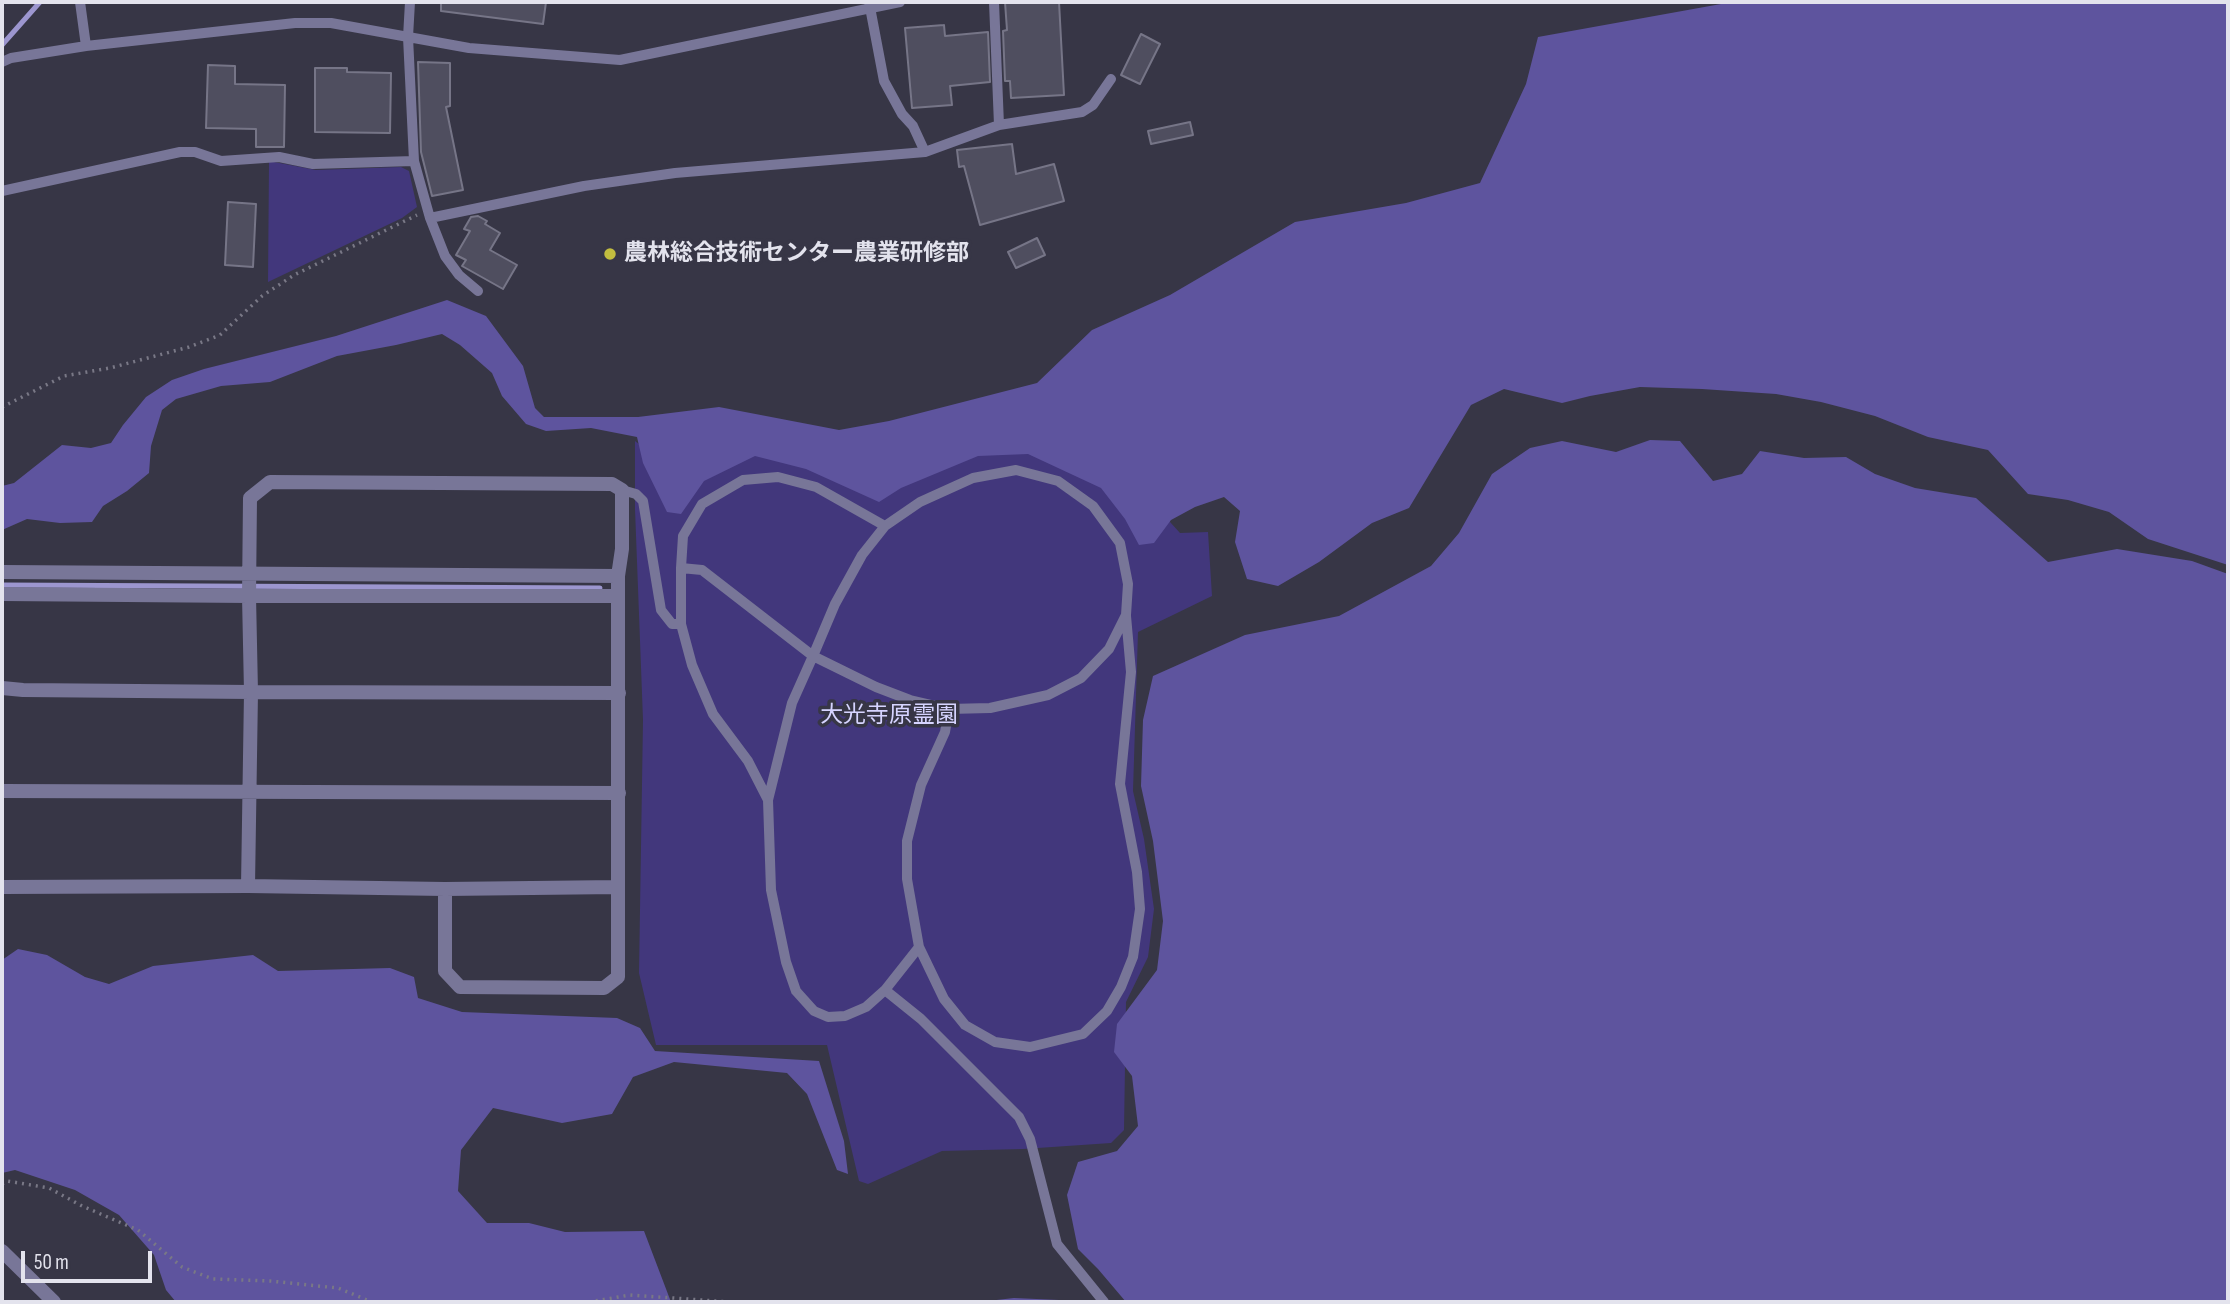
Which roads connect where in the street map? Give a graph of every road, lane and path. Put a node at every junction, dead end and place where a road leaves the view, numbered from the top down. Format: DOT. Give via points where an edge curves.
graph roads {
  1 [pos="80,2"];
  2 [pos="410,2"];
  3 [pos="900,2"];
  4 [pos="994,2"];
  5 [pos="870,5"];
  6 [pos="408,37"];
  7 [pos="86,47"];
  8 [pos="2,62"];
  9 [pos="1111,79"];
  10 [pos="999,125"];
  11 [pos="925,152"];
  12 [pos="414,161"];
  13 [pos="2,191"];
  14 [pos="428,215"];
  15 [pos="478,290"];
  16 [pos="2,407"];
  17 [pos="622,490"];
  18 [pos="885,526"];
  19 [pos="681,568"];
  20 [pos="2,572"];
  21 [pos="249,574"];
  22 [pos="618,576"];
  23 [pos="2,594"];
  24 [pos="249,596"];
  25 [pos="618,596"];
  26 [pos="1126,615"];
  27 [pos="681,624"];
  28 [pos="813,656"];
  29 [pos="2,688"];
  30 [pos="251,692"];
  31 [pos="619,693"];
  32 [pos="949,709"];
  33 [pos="2,791"];
  34 [pos="249,791"];
  35 [pos="619,793"];
  36 [pos="768,800"];
  37 [pos="248,886"];
  38 [pos="2,887"];
  39 [pos="618,887"];
  40 [pos="445,889"];
  41 [pos="919,947"];
  42 [pos="885,990"];
  43 [pos="2,1184"];
  44 [pos="2,1251"];
  45 [pos="54,1302"];
  46 [pos="372,1302"];
  47 [pos="589,1302"];
  48 [pos="730,1302"];
  49 [pos="1104,1302"];
  1 -- 7 [label="lane"];
  2 -- 6 [label="lane"];
  3 -- 5 [label="lane"];
  4 -- 10 [label="lane"];
  5 -- 6 [label="lane" via="620,60 469,48"];
  5 -- 11 [label="lane" via="884,81"];
  6 -- 7 [label="lane" via="331,23 295,23"];
  6 -- 12 [label="lane"];
  7 -- 8 [label="lane"];
  9 -- 10 [label="lane" via="1093,105 1082,112"];
  10 -- 11 [label="lane"];
  11 -- 14 [label="lane" via="662,175"];
  12 -- 13 [label="lane" via="313,164 279,157 221,160 180,152"];
  12 -- 14 [label="lane"];
  14 -- 15 [label="lane" via="445,256"];
  14 -- 16 [label="path" via="408,218 294,275 262,296 220,335 110,368 64,376"];
  17 -- 21 [label="street" via="612,484 270,482 250,498"];
  17 -- 22 [label="street"];
  17 -- 27 [label="lane" via="643,501 661,610 672,624"];
  18 -- 19 [label="lane" via="816,488 778,477 743,480 702,504 683,536"];
  18 -- 26 [label="lane" via="919,502 973,478 1016,470 1058,481 1093,506 1120,543 1128,584"];
  18 -- 28 [label="lane" via="862,555"];
  19 -- 27 [label="lane"];
  19 -- 28 [label="lane" via="702,570"];
  20 -- 21 [label="street"];
  21 -- 22 [label="street"];
  21 -- 24 [label="street"];
  22 -- 25 [label="street"];
  23 -- 24 [label="street"];
  24 -- 25 [label="street"];
  24 -- 30 [label="street"];
  25 -- 31 [label="street"];
  26 -- 32 [label="lane" via="1109,649 1081,678 1048,695 990,708"];
  26 -- 41 [label="lane" via="1131,672 1119,784 1140,909 1133,957 1107,1010 1083,1034 1030,1046 995,1042 965,1025 944,999"];
  27 -- 36 [label="lane" via="692,665 713,713 748,761"];
  28 -- 32 [label="lane" via="876,687"];
  28 -- 36 [label="lane" via="792,704"];
  29 -- 30 [label="street"];
  30 -- 31 [label="street"];
  30 -- 34 [label="street"];
  31 -- 35 [label="street"];
  32 -- 41 [label="lane" via="945,732 921,785 907,841 907,879"];
  33 -- 34 [label="street"];
  34 -- 35 [label="street"];
  34 -- 37 [label="street"];
  35 -- 39 [label="street"];
  36 -- 42 [label="lane" via="771,890 796,991 814,1011 828,1017 866,1007"];
  37 -- 38 [label="street"];
  37 -- 40 [label="street"];
  39 -- 40 [label="street"];
  39 -- 40 [label="street" via="618,977 604,988 460,987 445,971"];
  41 -- 42 [label="lane"];
  42 -- 49 [label="lane" via="921,1019 1019,1116 1030,1139 1057,1244"];
  43 -- 46 [label="path" via="49,1188 138,1230 182,1268 213,1279 338,1288"];
  44 -- 45 [label="street"];
  47 -- 48 [label="path" via="630,1296"];
}
